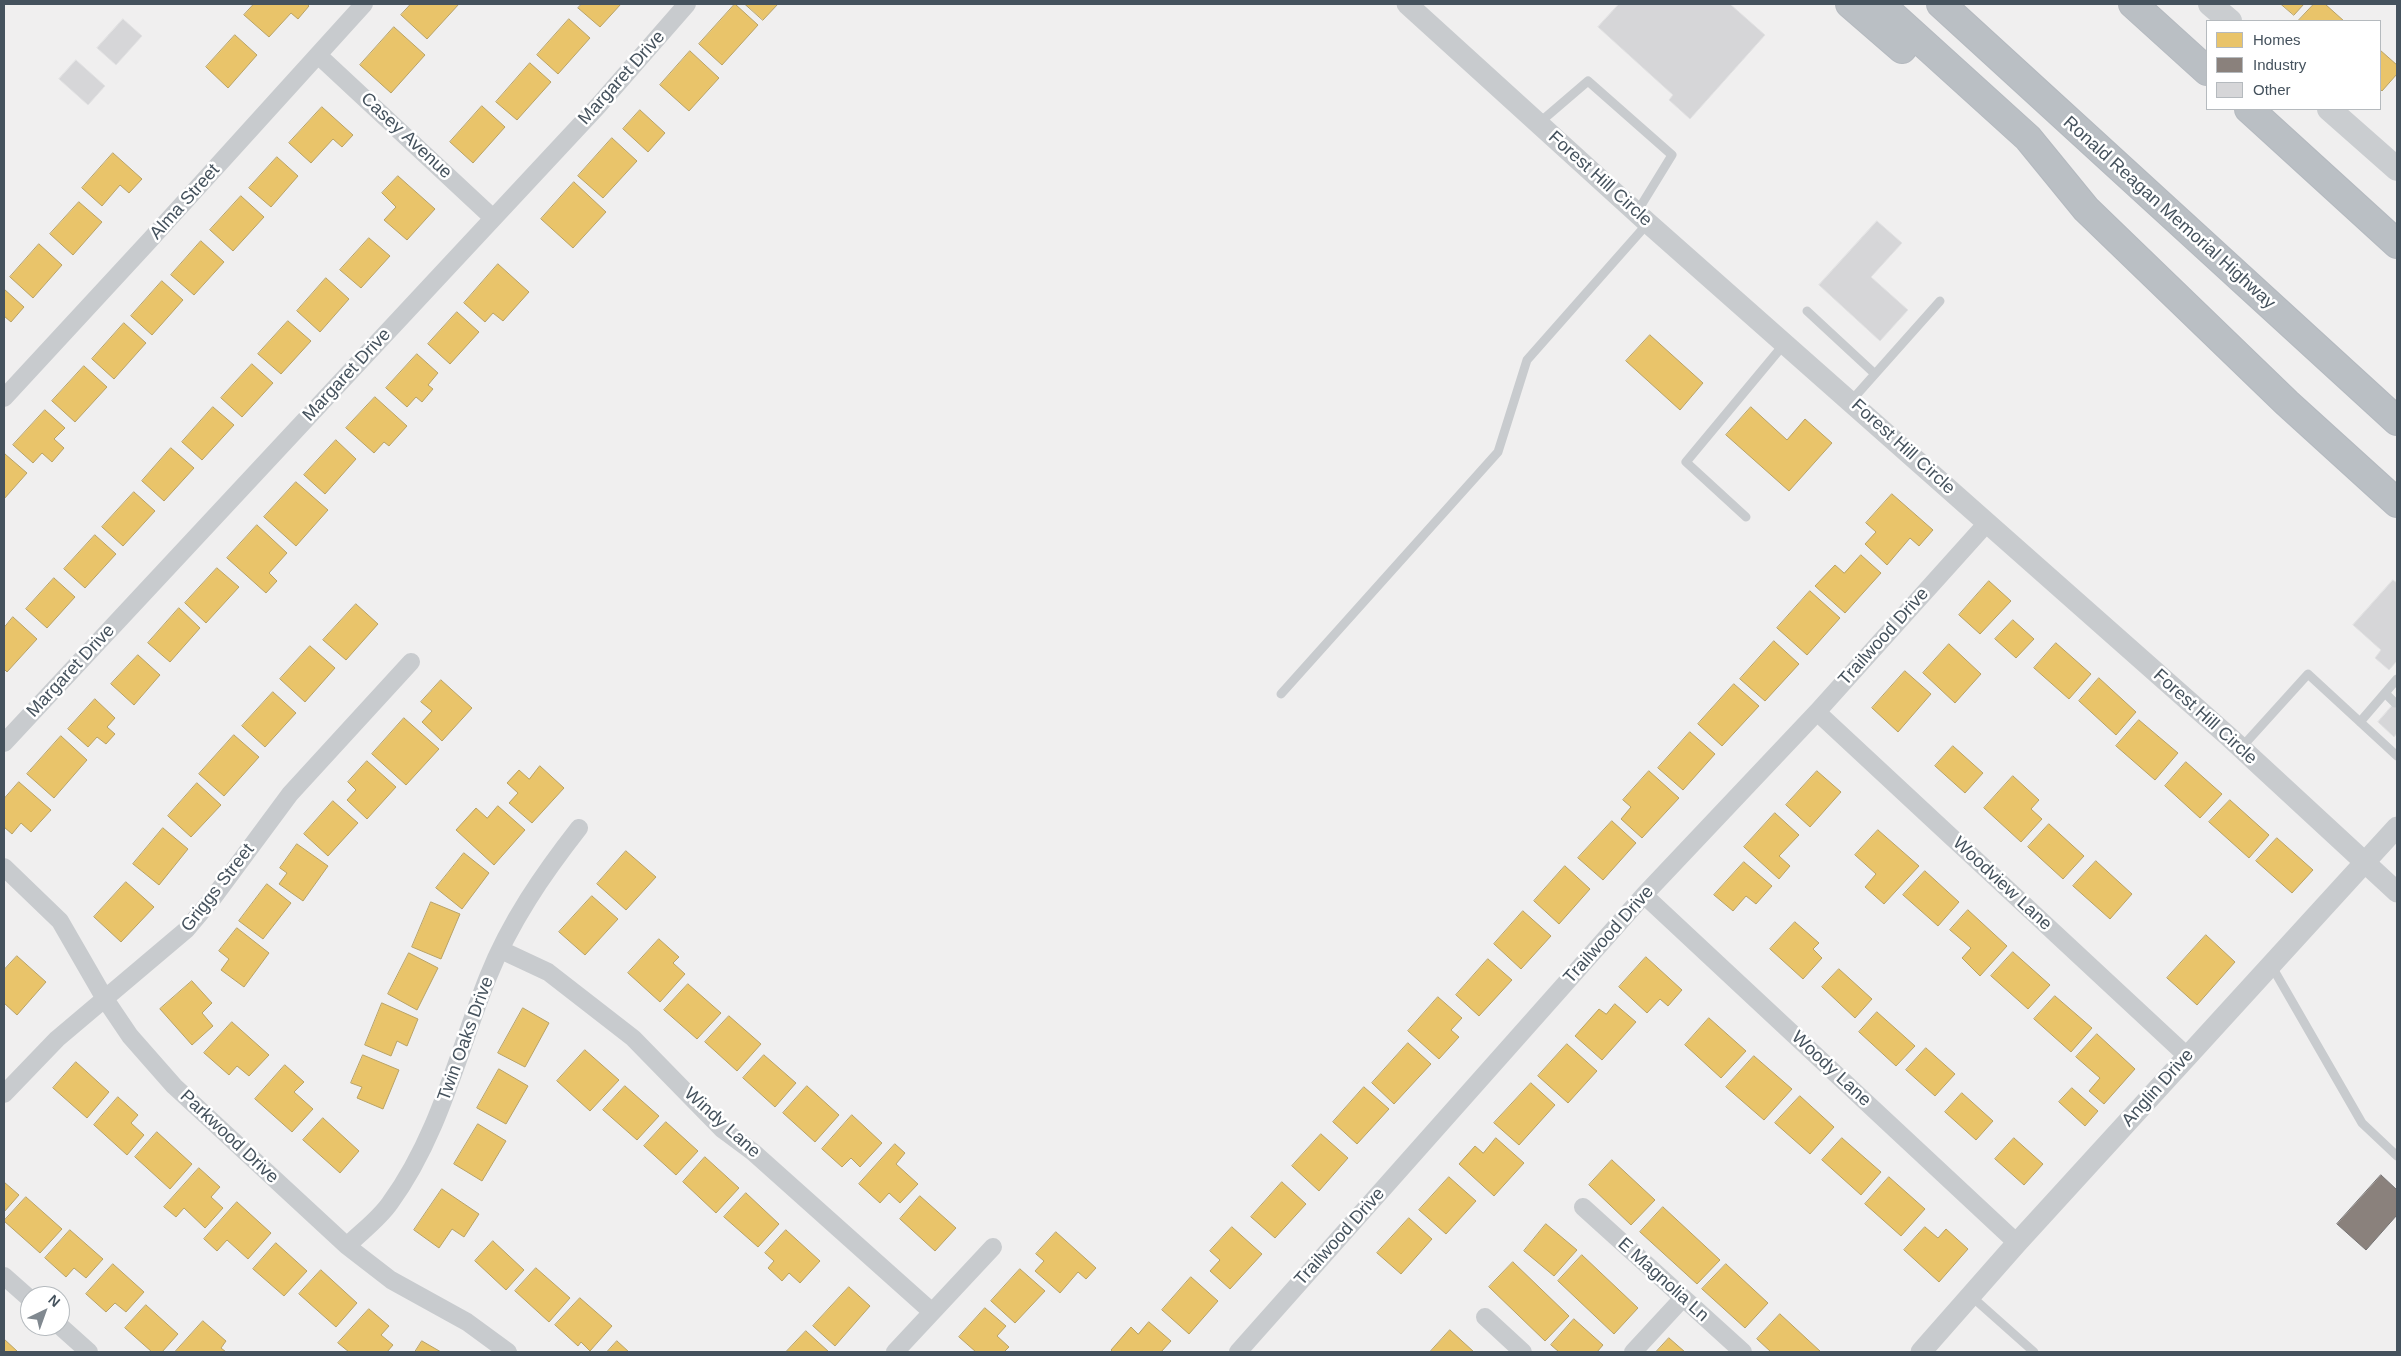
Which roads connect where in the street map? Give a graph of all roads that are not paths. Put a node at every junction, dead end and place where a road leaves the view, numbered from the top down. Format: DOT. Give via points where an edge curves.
graph roads {
  1 [pos="364,4"];
  2 [pos="687,4"];
  3 [pos="1407,4"];
  4 [pos="1850,4"];
  5 [pos="1880,4"];
  6 [pos="1941,4"];
  7 [pos="2133,4"];
  8 [pos="2210,4"];
  9 [pos="2229,20"];
  10 [pos="318,55"];
  11 [pos="2206,70"];
  12 [pos="2250,110"];
  13 [pos="2330,110"];
  14 [pos="1539,123"];
  15 [pos="2397,168"];
  16 [pos="2086,209"];
  17 [pos="493,218"];
  18 [pos="1643,218"];
  19 [pos="2397,244"];
  20 [pos="1940,301"];
  21 [pos="1806,311"];
  22 [pos="1785,342"];
  23 [pos="1875,374"];
  24 [pos="4,398"];
  25 [pos="1851,401"];
  26 [pos="2397,421"];
  27 [pos="2397,503"];
  28 [pos="1746,517"];
  29 [pos="1987,523"];
  30 [pos="411,662"];
  31 [pos="2397,679"];
  32 [pos="2385,693"];
  33 [pos="1281,694"];
  34 [pos="2395,703"];
  35 [pos="1817,712"];
  36 [pos="2360,722"];
  37 [pos="4,743"];
  38 [pos="2241,748"];
  39 [pos="2397,755"];
  40 [pos="579,828"];
  41 [pos="2397,828"];
  42 [pos="2365,863"];
  43 [pos="4,867"];
  44 [pos="2397,892"];
  45 [pos="1644,895"];
  46 [pos="501,950"];
  47 [pos="2271,964"];
  48 [pos="106,1000"];
  49 [pos="2187,1056"];
  50 [pos="4,1094"];
  51 [pos="2397,1156"];
  52 [pos="1583,1207"];
  53 [pos="2017,1243"];
  54 [pos="348,1246"];
  55 [pos="993,1246"];
  56 [pos="4,1276"];
  57 [pos="20,1291"];
  58 [pos="1970,1296"];
  59 [pos="1683,1298"];
  60 [pos="932,1312"];
  61 [pos="1485,1317"];
  62 [pos="70,1335"];
  63 [pos="89,1352"];
  64 [pos="508,1352"];
  65 [pos="895,1352"];
  66 [pos="1238,1352"];
  67 [pos="1524,1352"];
  68 [pos="1633,1352"];
  69 [pos="1743,1352"];
  70 [pos="1921,1352"];
  71 [pos="2034,1352"];
  1 -- 10 [label="street, Alma Street"];
  2 -- 17 [label="street, Margaret Drive" via="598,106"];
  3 -- 14 [label="street, Forest Hill Circle"];
  4 -- 16 [label="highway"];
  5 -- 16 [label="highway" via="2028,138"];
  6 -- 26 [label="highway, Ronald Reagan Memorial Highway"];
  7 -- 11 [label="highway"];
  8 -- 9 [label="main road"];
  10 -- 17 [label="street, Casey Avenue"];
  10 -- 24 [label="street, Alma Street"];
  12 -- 19 [label="highway"];
  13 -- 15 [label="main road"];
  14 -- 18 [label="street, Forest Hill Circle"];
  14 -- 18 [label="lane" via="1588,81 1672,155"];
  16 -- 27 [label="highway" via="2287,403"];
  17 -- 37 [label="street, Margaret Drive"];
  18 -- 22 [label="street, Forest Hill Circle"];
  18 -- 33 [label="lane" via="1527,360 1498,452"];
  20 -- 23 [label="lane"];
  21 -- 23 [label="lane"];
  22 -- 25 [label="street, Forest Hill Circle"];
  22 -- 28 [label="lane" via="1686,462"];
  23 -- 25 [label="lane"];
  25 -- 29 [label="street, Forest Hill Circle"];
  29 -- 35 [label="street, Trailwood Drive"];
  29 -- 38 [label="street, Forest Hill Circle"];
  30 -- 48 [label="street, Griggs Street" via="290,794 214,898 186,930"];
  31 -- 32 [label="lane"];
  32 -- 34 [label="lane"];
  32 -- 36 [label="lane"];
  35 -- 45 [label="street, Trailwood Drive"];
  35 -- 49 [label="street, Woodview Lane"];
  36 -- 38 [label="lane" via="2308,674"];
  36 -- 39 [label="lane"];
  38 -- 42 [label="street, Forest Hill Circle"];
  40 -- 46 [label="street, Twin Oaks Drive" via="546,869"];
  41 -- 42 [label="street, Anglin Drive"];
  42 -- 44 [label="street, Forest Hill Circle"];
  42 -- 47 [label="street, Anglin Drive"];
  43 -- 48 [label="street, Parkwood Drive" via="60,921"];
  45 -- 53 [label="street, Woody Lane"];
  45 -- 66 [label="street, Trailwood Drive"];
  46 -- 54 [label="street, Twin Oaks Drive" via="442,1104 412,1169 389,1204"];
  46 -- 60 [label="street, Windy Lane" via="548,972 633,1038 722,1129 753,1152"];
  47 -- 49 [label="street, Anglin Drive"];
  47 -- 51 [label="lane" via="2362,1123"];
  48 -- 50 [label="street, Griggs Street" via="58,1039"];
  48 -- 54 [label="street, Parkwood Drive" via="130,1036 174,1086"];
  49 -- 53 [label="street, Anglin Drive"];
  52 -- 59 [label="street, E Magnolia Ln"];
  53 -- 58 [label="street, Anglin Drive"];
  54 -- 64 [label="street, Parkwood Drive" via="391,1280 467,1322"];
  55 -- 60 [label="street"];
  56 -- 57 [label="street"];
  58 -- 70 [label="street, Anglin Drive"];
  58 -- 71 [label="lane"];
  59 -- 68 [label="street"];
  59 -- 69 [label="street, E Magnolia Ln"];
  60 -- 65 [label="street"];
  61 -- 67 [label="street"];
  62 -- 63 [label="street"];
}
